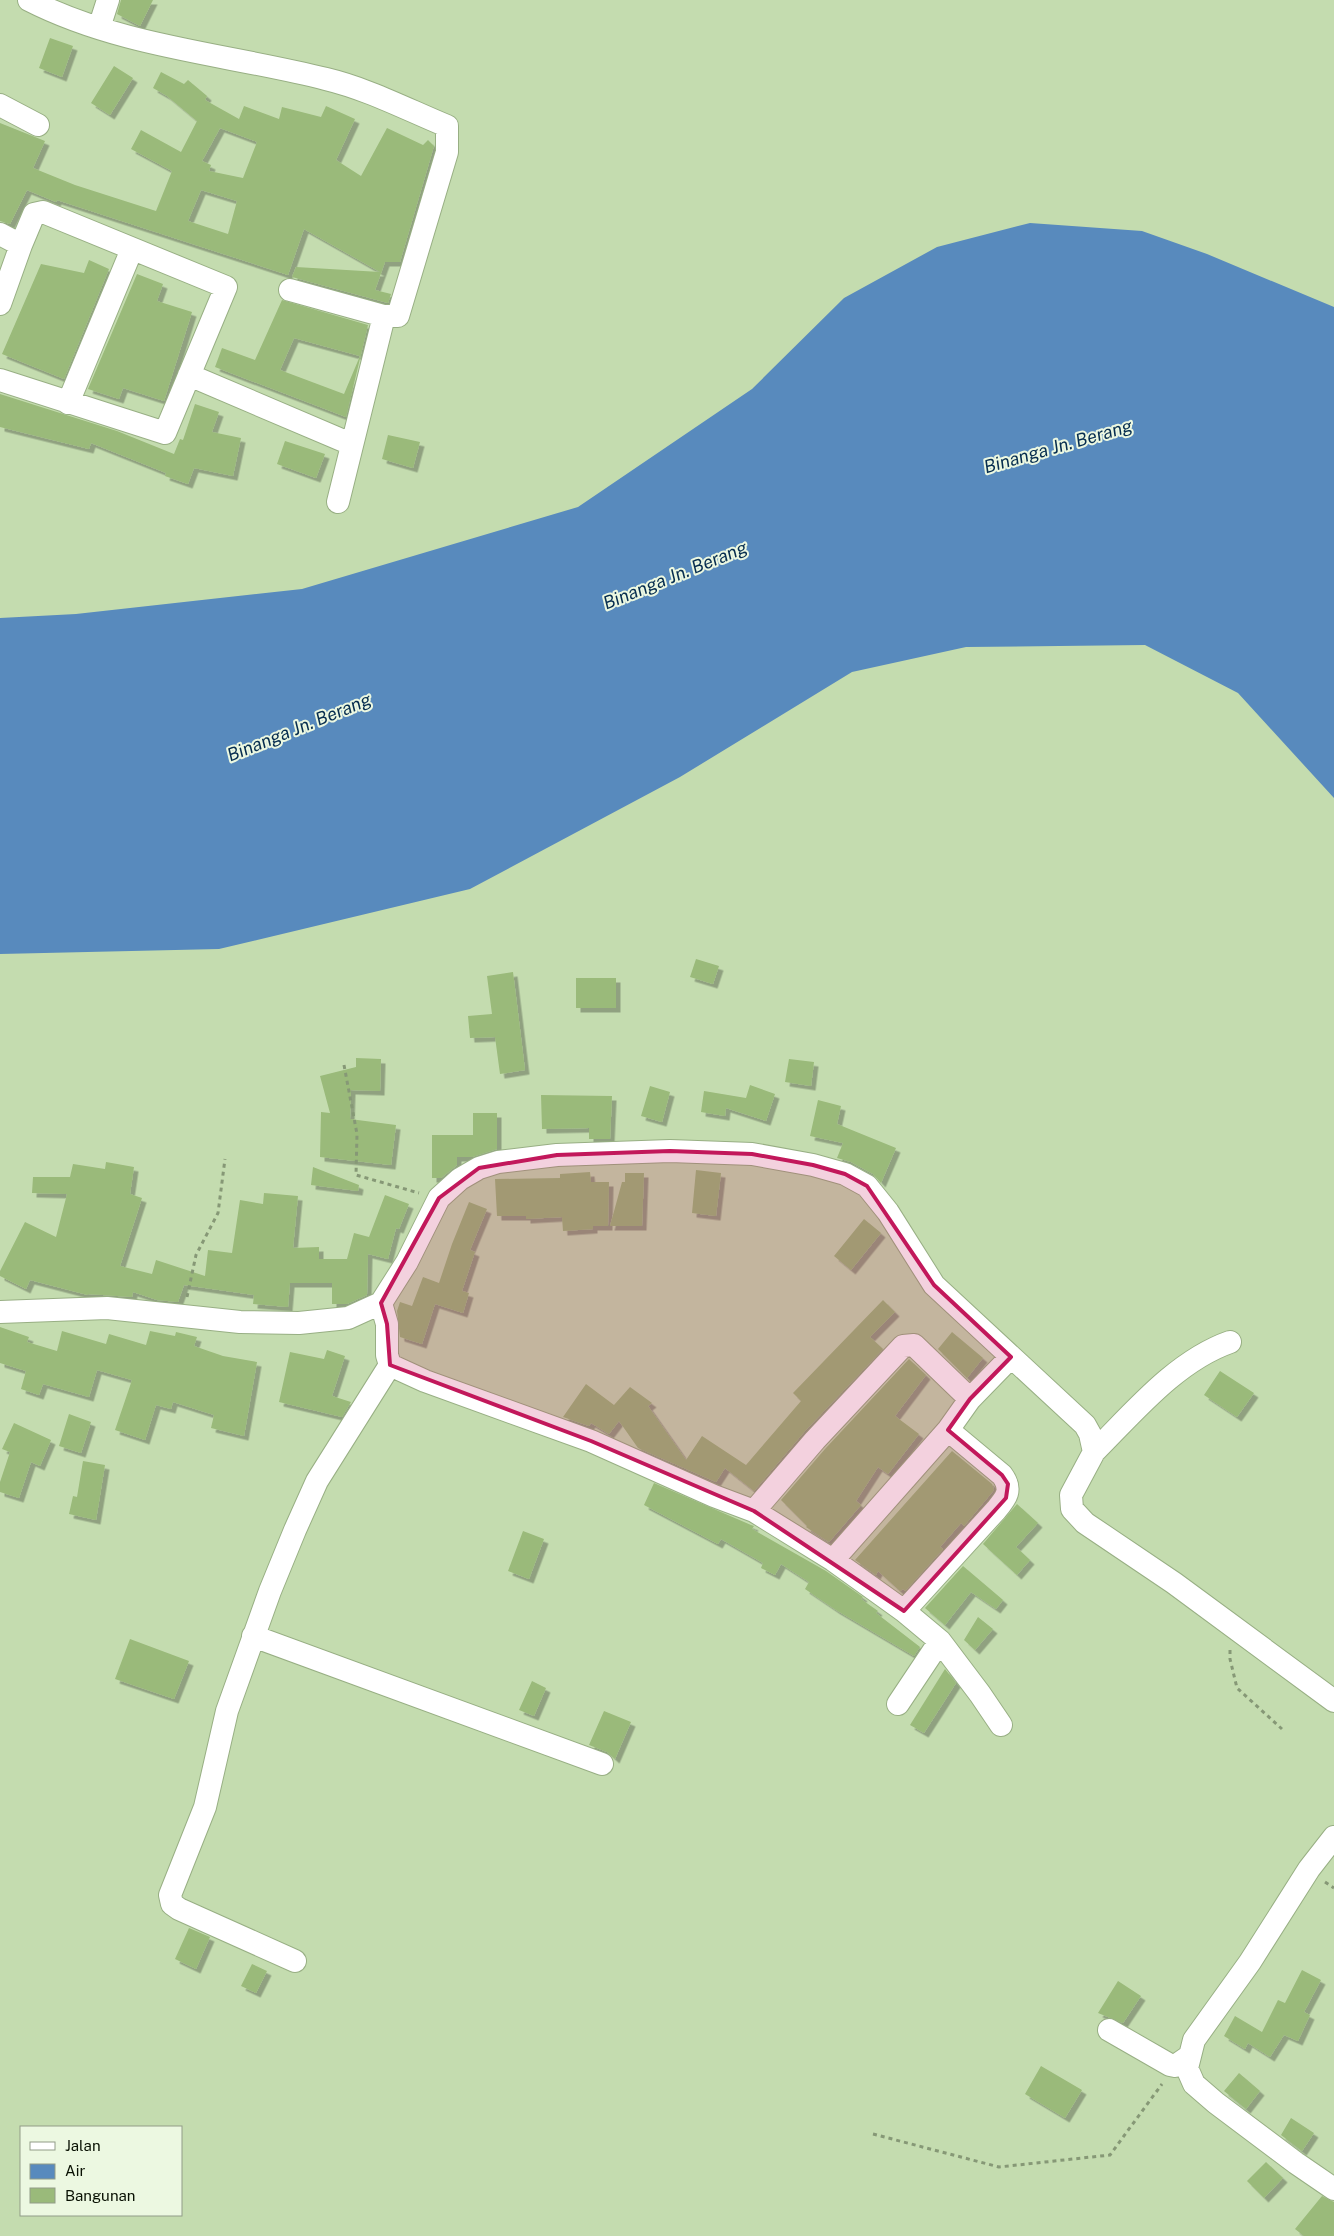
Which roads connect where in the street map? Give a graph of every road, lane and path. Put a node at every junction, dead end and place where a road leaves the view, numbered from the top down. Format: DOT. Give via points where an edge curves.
graph roads {
  1 [pos="29,0"];
  2 [pos="108,0"];
  3 [pos="99,28"];
  4 [pos="0,105"];
  5 [pos="38,125"];
  6 [pos="0,234"];
  7 [pos="21,245"];
  8 [pos="132,249"];
  9 [pos="290,290"];
  10 [pos="0,304"];
  11 [pos="384,316"];
  12 [pos="189,375"];
  13 [pos="0,380"];
  14 [pos="68,403"];
  15 [pos="351,444"];
  16 [pos="338,502"];
  17 [pos="344,1065"];
  18 [pos="225,1159"];
  19 [pos="439,1198"];
  20 [pos="381,1303"];
  21 [pos="0,1312"];
  22 [pos="183,1316"];
  23 [pos="1230,1342"];
  24 [pos="1011,1357"];
  25 [pos="390,1365"];
  26 [pos="970,1399"];
  27 [pos="948,1430"];
  28 [pos="1094,1452"];
  29 [pos="754,1511"];
  30 [pos="833,1560"];
  31 [pos="904,1611"];
  32 [pos="1231,1625"];
  33 [pos="253,1636"];
  34 [pos="940,1641"];
  35 [pos="1334,1701"];
  36 [pos="898,1704"];
  37 [pos="1001,1725"];
  38 [pos="1282,1729"];
  39 [pos="602,1764"];
  40 [pos="1334,1837"];
  41 [pos="295,1961"];
  42 [pos="1109,2030"];
  43 [pos="1182,2061"];
  44 [pos="873,2134"];
  45 [pos="1334,2188"];
  1 -- 3 [label="street"];
  2 -- 3 [label="street"];
  3 -- 11 [label="street" via="327,79 447,126 447,152 401,311 398,316"];
  4 -- 5 [label="street"];
  6 -- 7 [label="street"];
  7 -- 8 [label="street" via="34,214 43,212"];
  7 -- 10 [label="street"];
  8 -- 12 [label="street" via="226,287"];
  8 -- 14 [label="street"];
  9 -- 11 [label="street"];
  11 -- 15 [label="street"];
  12 -- 14 [label="street" via="165,433"];
  12 -- 15 [label="street"];
  13 -- 14 [label="street"];
  15 -- 16 [label="street"];
  17 -- 19 [label="path" via="357,1134 356,1175"];
  18 -- 22 [label="path" via="218,1213 196,1255"];
  19 -- 20 [label="street" via="407,1262"];
  19 -- 24 [label="street" via="460,1179 479,1168 498,1162 557,1155 670,1151 752,1154 814,1165 844,1174 867,1186 888,1212 934,1285"];
  20 -- 22 [label="street" via="348,1318 299,1323 240,1322"];
  20 -- 25 [label="street" via="387,1324"];
  21 -- 22 [label="street" via="107,1308"];
  23 -- 28 [label="street" via="1207,1350 1184,1368 1152,1394"];
  24 -- 26 [label="street"];
  24 -- 28 [label="street" via="1085,1425"];
  25 -- 29 [label="street" via="424,1381 591,1441"];
  25 -- 33 [label="street" via="318,1481"];
  26 -- 27 [label="street"];
  26 -- 29 [label="street" via="914,1344 903,1346"];
  27 -- 30 [label="street"];
  27 -- 31 [label="street" via="1002,1475 1008,1484 1008,1492 996,1510"];
  28 -- 32 [label="street" via="1071,1495 1072,1509 1102,1536"];
  29 -- 30 [label="street"];
  30 -- 31 [label="street"];
  31 -- 34 [label="street"];
  32 -- 35 [label="street"];
  32 -- 38 [label="path" via="1230,1659 1238,1688"];
  33 -- 39 [label="street"];
  33 -- 41 [label="street" via="227,1711 205,1807 172,1889 171,1900 179,1908"];
  34 -- 36 [label="street"];
  34 -- 37 [label="street"];
  40 -- 43 [label="street" via="1309,1869"];
  42 -- 43 [label="street" via="1163,2063"];
  43 -- 44 [label="path" via="1110,2155 998,2167"];
  43 -- 45 [label="street" via="1194,2084 1296,2163"];
}
